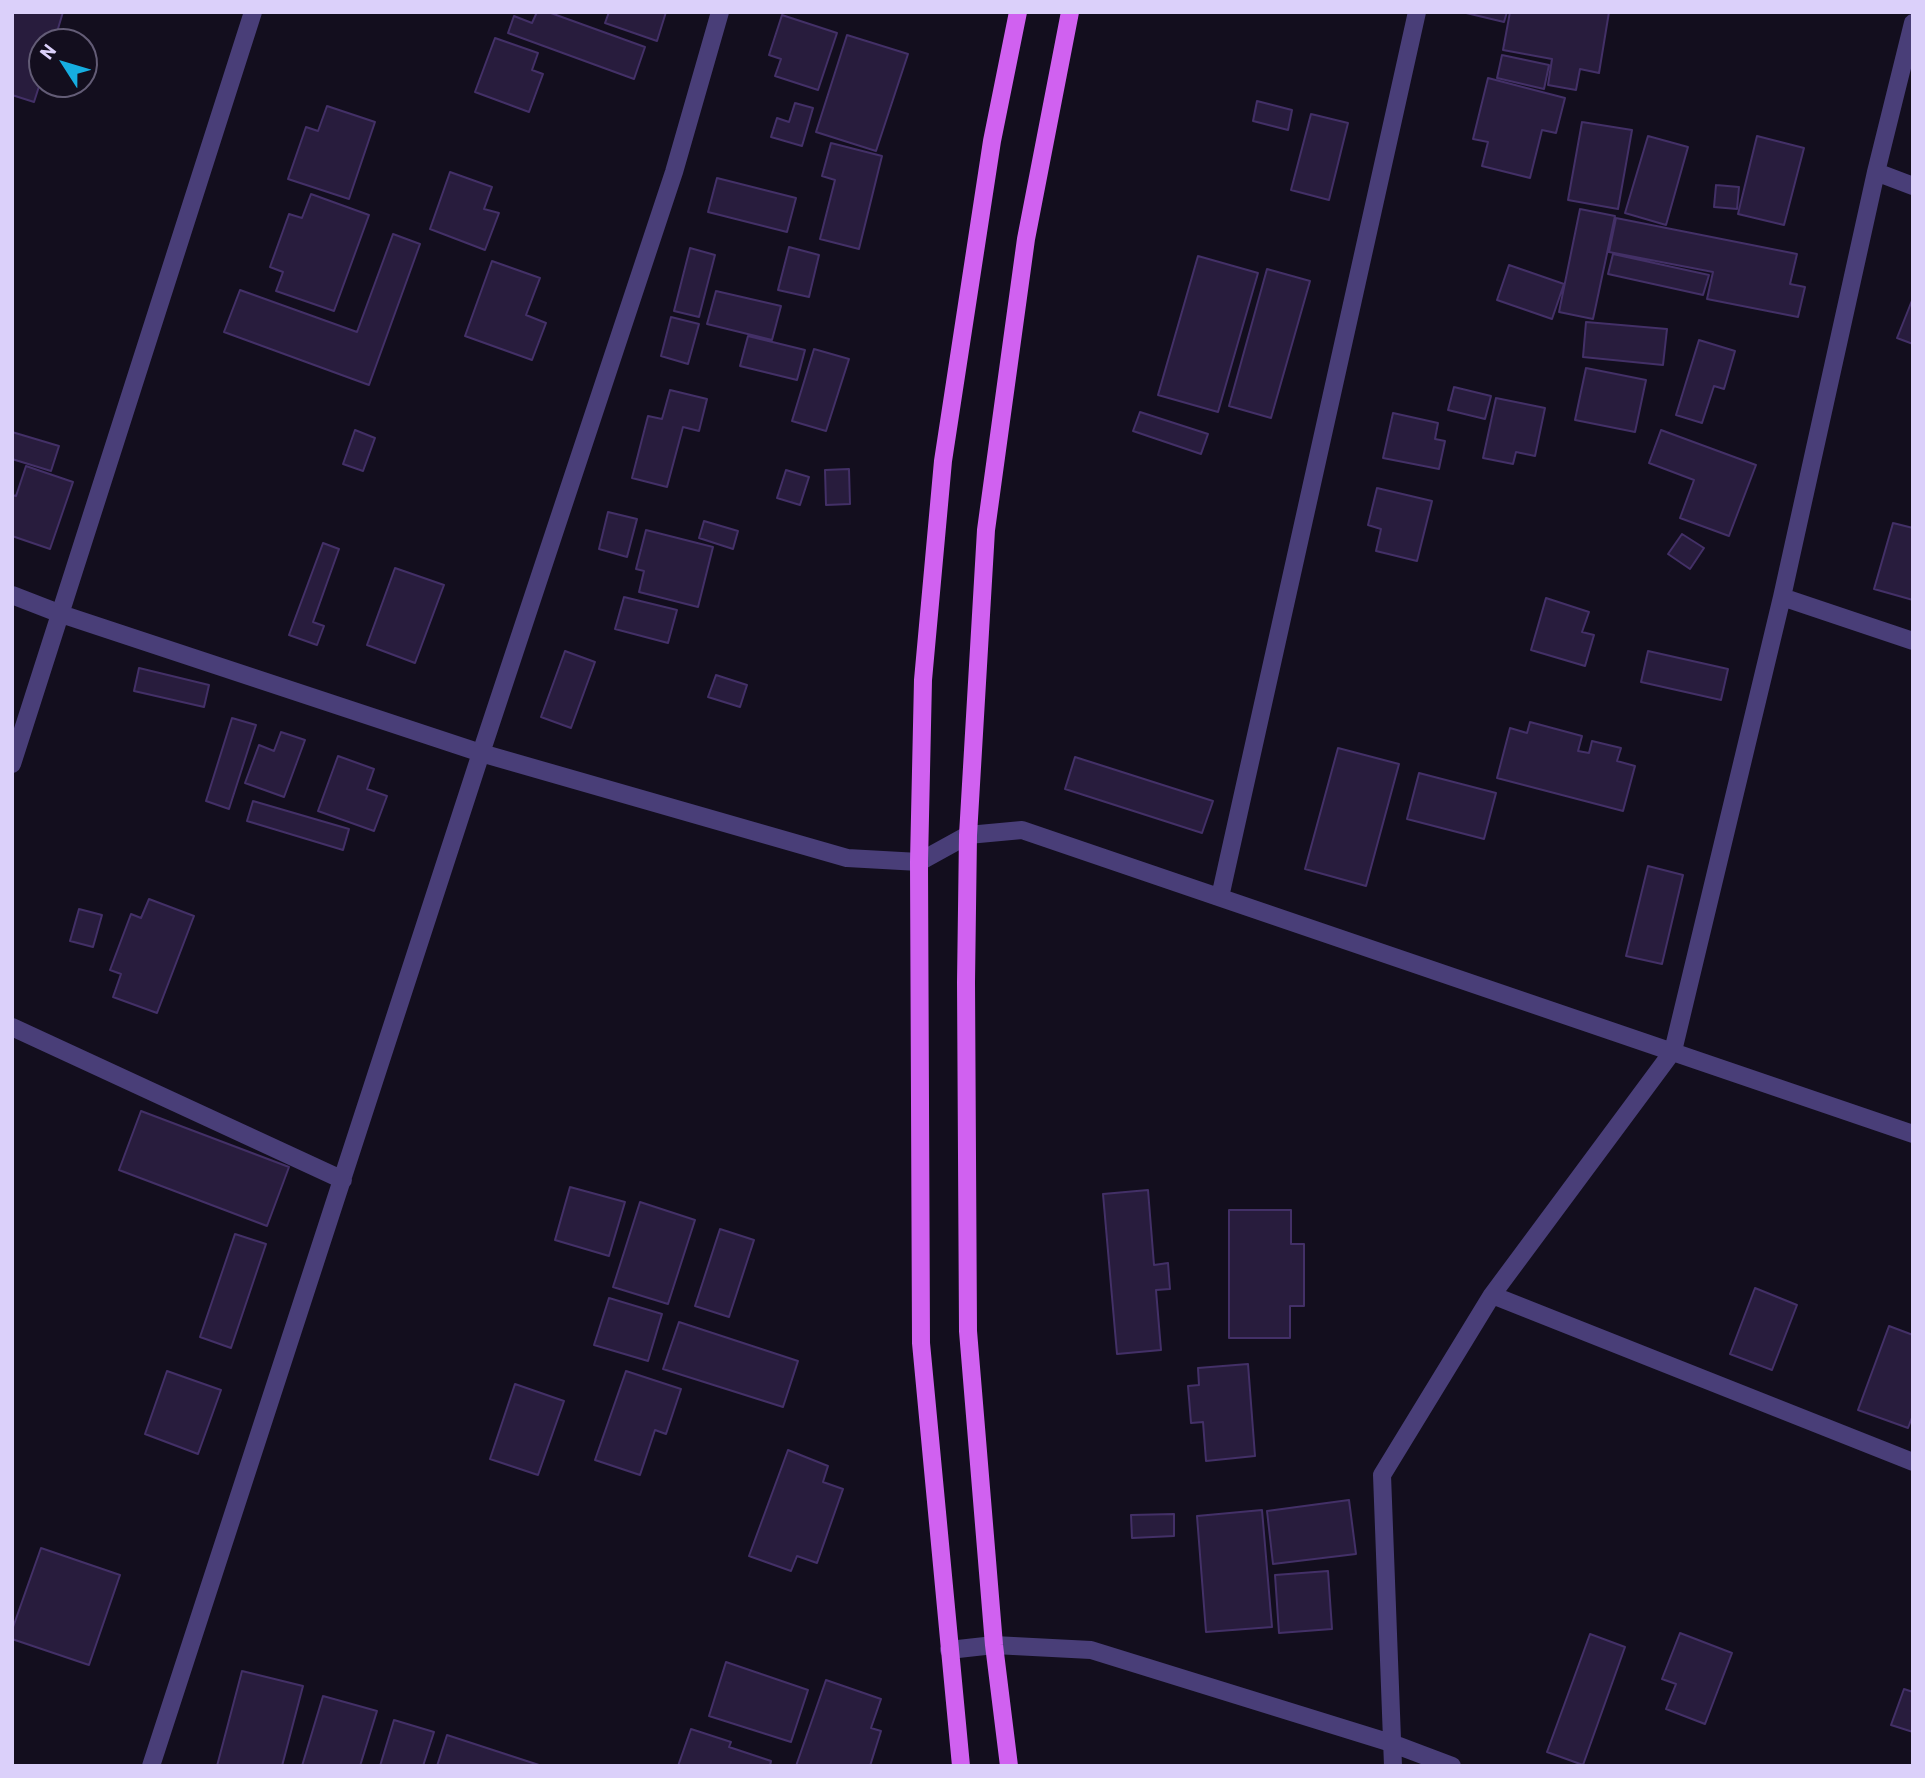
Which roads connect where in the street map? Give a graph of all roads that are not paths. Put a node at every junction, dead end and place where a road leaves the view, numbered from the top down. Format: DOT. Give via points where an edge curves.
graph roads {
  1 [pos="253,12"];
  2 [pos="720,12"];
  3 [pos="1018,12"];
  4 [pos="1070,12"];
  5 [pos="1417,12"];
  6 [pos="1913,23"];
  7 [pos="1876,172"];
  8 [pos="1913,186"];
  9 [pos="12,595"];
  10 [pos="1782,597"];
  11 [pos="61,614"];
  12 [pos="1913,641"];
  13 [pos="481,753"];
  14 [pos="12,764"];
  15 [pos="968,835"];
  16 [pos="919,862"];
  17 [pos="1220,897"];
  18 [pos="12,1027"];
  19 [pos="1673,1051"];
  20 [pos="1913,1134"];
  21 [pos="343,1180"];
  22 [pos="1492,1295"];
  23 [pos="1913,1462"];
  24 [pos="994,1645"];
  25 [pos="949,1650"];
  26 [pos="1391,1743"];
  27 [pos="151,1766"];
  28 [pos="961,1766"];
  29 [pos="1009,1766"];
  30 [pos="1393,1766"];
  31 [pos="1452,1766"];
  1 -- 11 [label="street"];
  2 -- 13 [label="street" via="674,172"];
  3 -- 16 [label="main road" via="992,141 943,461 923,680"];
  4 -- 15 [label="main road" via="1026,239 986,530"];
  5 -- 17 [label="street"];
  6 -- 7 [label="street"];
  7 -- 8 [label="street"];
  7 -- 10 [label="street"];
  9 -- 11 [label="street"];
  10 -- 12 [label="street"];
  10 -- 19 [label="street"];
  11 -- 13 [label="street"];
  11 -- 14 [label="street"];
  13 -- 16 [label="street" via="848,858"];
  13 -- 21 [label="street"];
  15 -- 16 [label="street"];
  15 -- 17 [label="street" via="1022,830"];
  15 -- 24 [label="main road" via="968,1331"];
  16 -- 25 [label="main road" via="921,1343"];
  17 -- 19 [label="street"];
  18 -- 21 [label="street"];
  19 -- 20 [label="street"];
  19 -- 22 [label="street"];
  21 -- 27 [label="street"];
  22 -- 23 [label="street"];
  22 -- 26 [label="street" via="1382,1475"];
  24 -- 25 [label="street"];
  24 -- 26 [label="street" via="1091,1650"];
  24 -- 29 [label="main road"];
  25 -- 28 [label="main road"];
  26 -- 30 [label="street"];
  26 -- 31 [label="street"];
}
